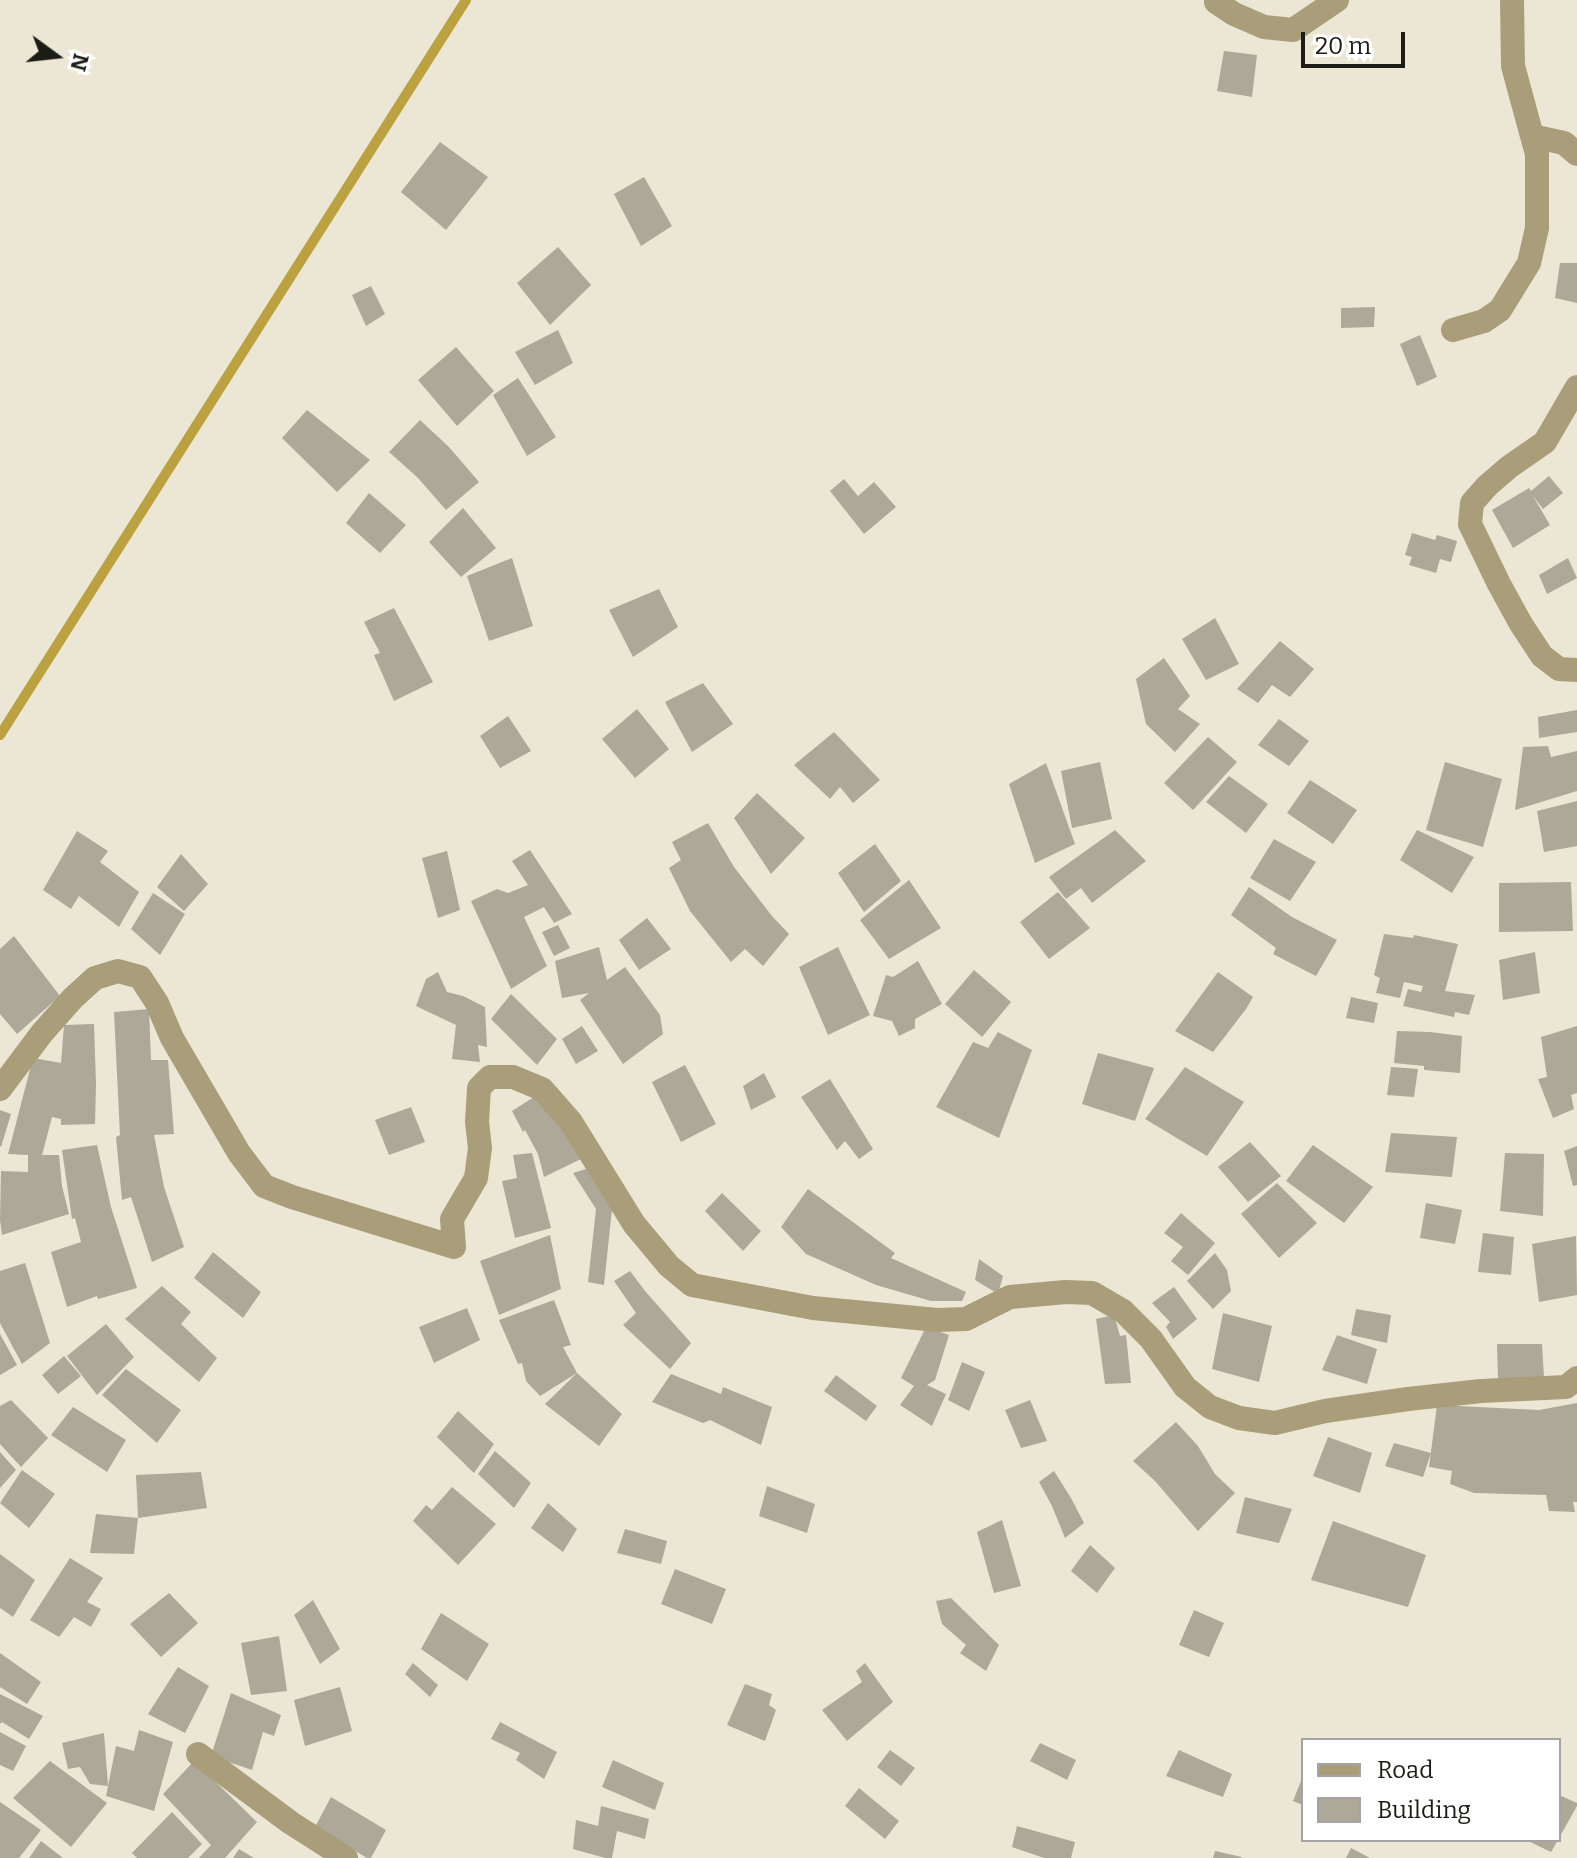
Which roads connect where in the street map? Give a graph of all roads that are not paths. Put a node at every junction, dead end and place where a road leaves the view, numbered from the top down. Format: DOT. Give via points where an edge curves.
graph roads {
  1 [pos="1337,0"];
  2 [pos="1512,0"];
  3 [pos="1216,2"];
  4 [pos="1532,136"];
  5 [pos="1577,154"];
  6 [pos="1453,330"];
  7 [pos="1577,387"];
  8 [pos="1577,670"];
  9 [pos="0,1089"];
  10 [pos="1577,1378"];
  11 [pos="198,1754"];
  12 [pos="346,1858"];
  1 -- 3 [label="street" via="1293,30 1264,27"];
  2 -- 4 [label="street" via="1513,66"];
  4 -- 5 [label="street" via="1564,143"];
  4 -- 6 [label="street" via="1537,154 1537,228 1529,263 1500,310"];
  7 -- 8 [label="street" via="1545,442 1472,503 1470,524 1542,656 1559,669"];
  9 -- 10 [label="street" via="73,998 95,978 118,971 140,977 216,1115 264,1186 454,1247 452,1219 476,1178 479,1088 490,1077 513,1077 542,1089 571,1122 634,1224 692,1285 813,1308 937,1320 966,1319 1010,1297 1092,1293 1123,1311 1185,1387 1210,1407 1275,1423 1408,1399 1566,1387"];
  11 -- 12 [label="street"];
}
